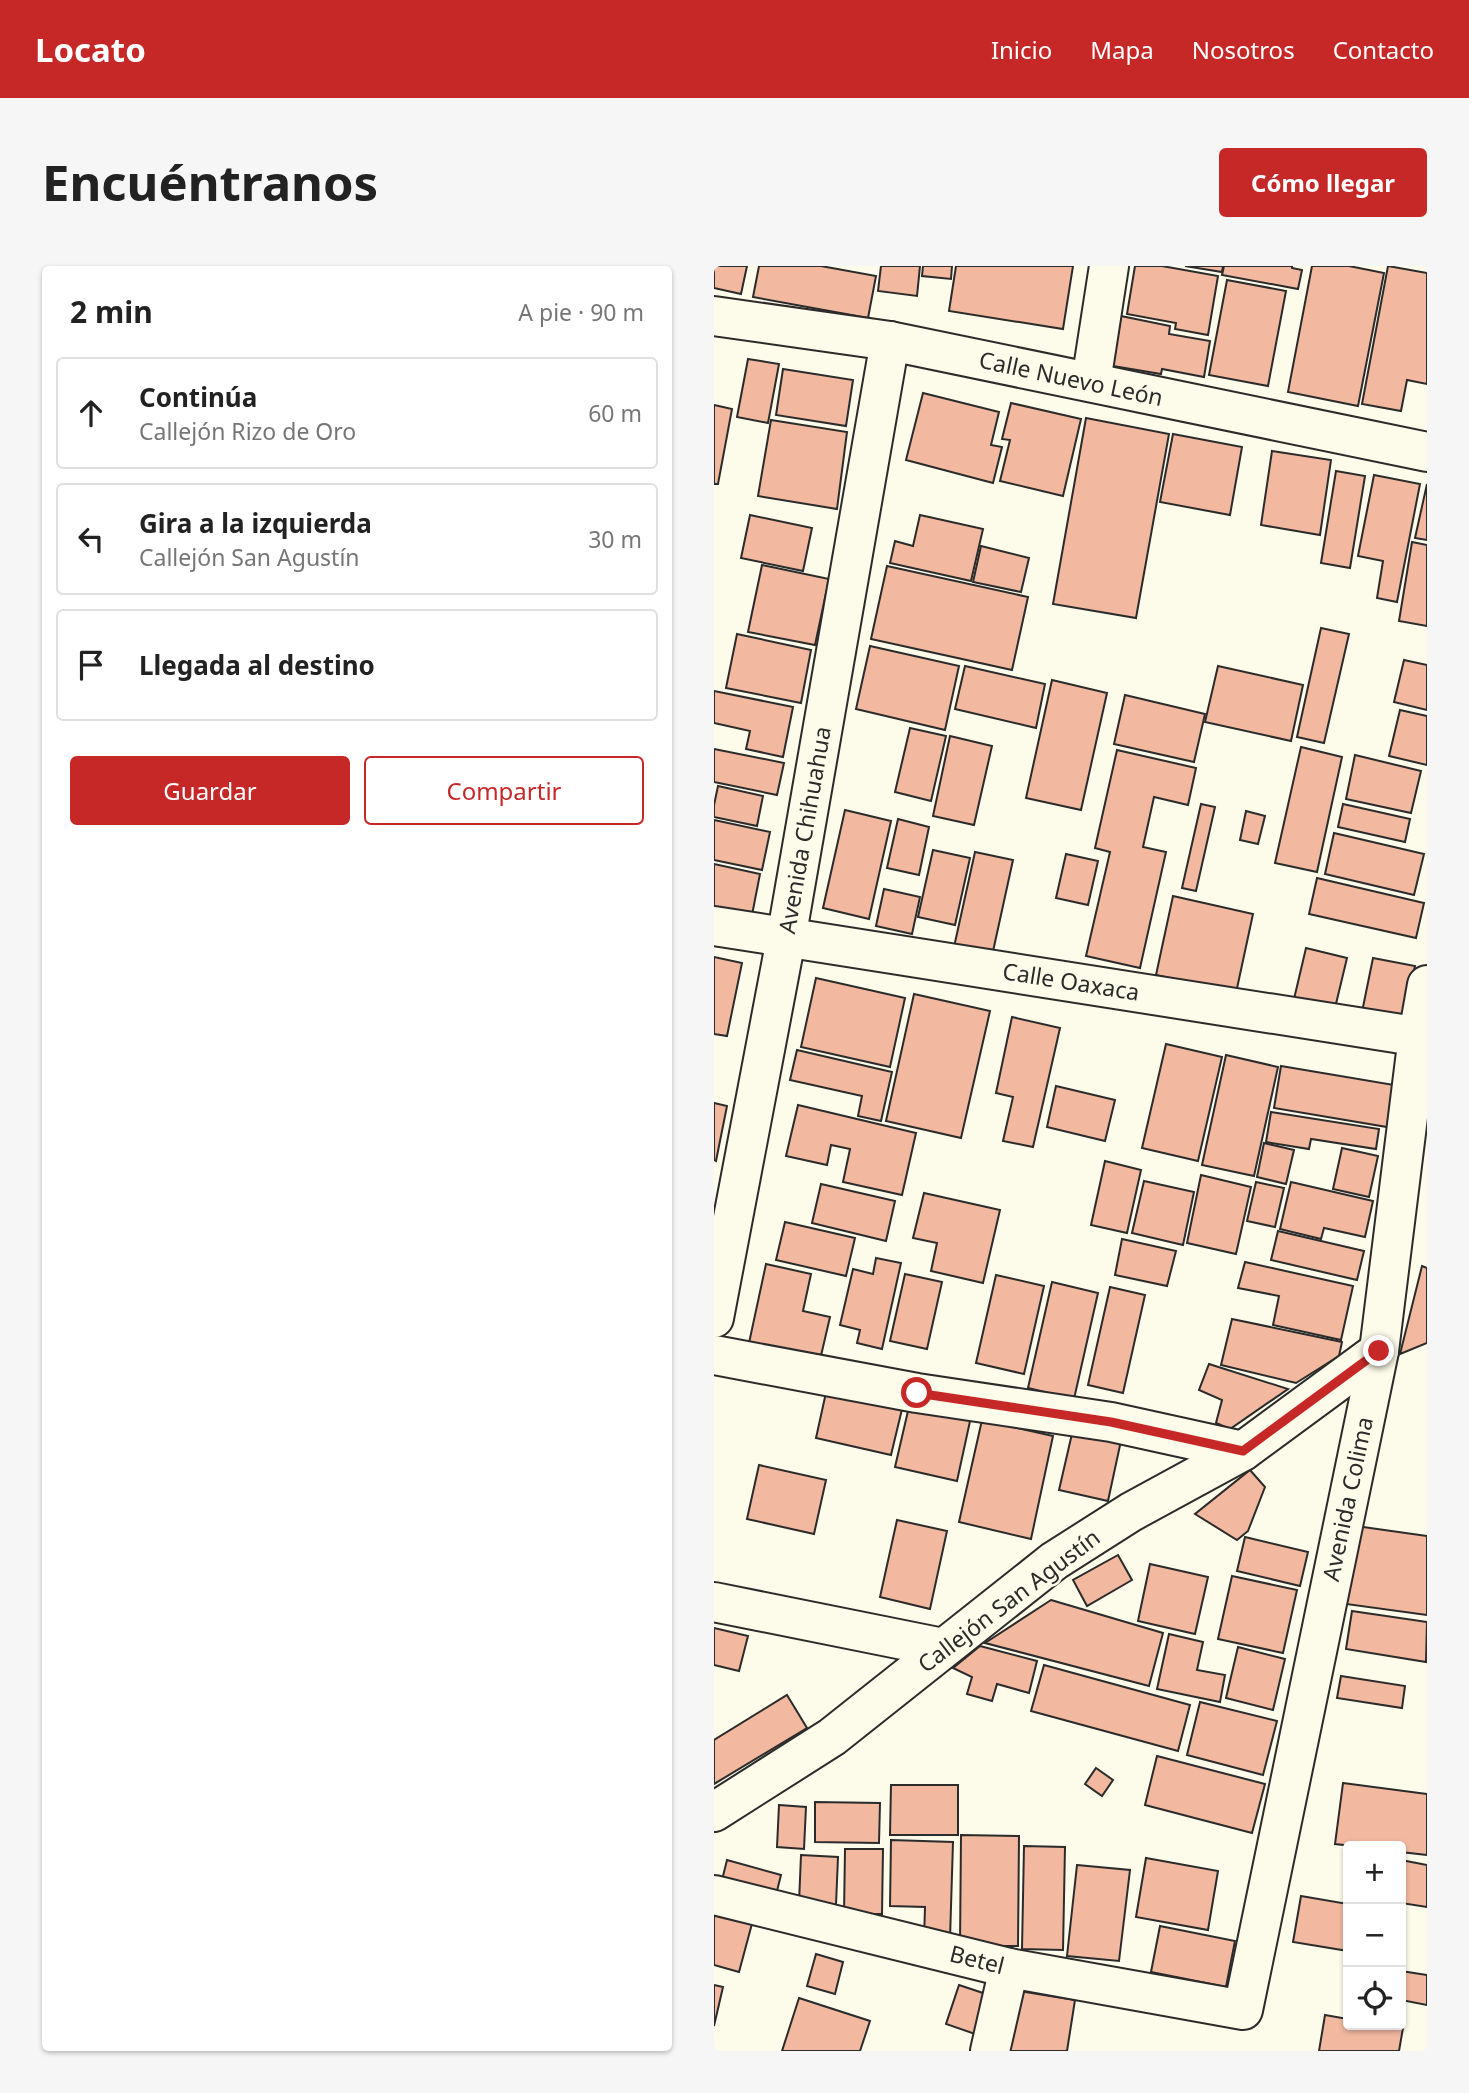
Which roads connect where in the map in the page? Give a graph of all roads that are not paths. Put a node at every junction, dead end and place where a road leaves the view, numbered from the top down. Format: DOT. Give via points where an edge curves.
graph roads {
  1 [pos="1109,266"];
  2 [pos="714,316"];
  3 [pos="890,341"];
  4 [pos="1091,382"];
  5 [pos="1427,452"];
  6 [pos="714,926"];
  7 [pos="786,939"];
  8 [pos="1427,985"];
  9 [pos="1422,1037"];
  10 [pos="714,1318"];
  11 [pos="1379,1351"];
  12 [pos="714,1355"];
  13 [pos="1243,1451"];
  14 [pos="714,1602"];
  15 [pos="943,1648"];
  16 [pos="714,1812"];
  17 [pos="714,1895"];
  18 [pos="1009,1968"];
  19 [pos="1243,2010"];
  20 [pos="990,2051"];
  1 -- 4 [label="street"];
  2 -- 3 [label="street, Calle Nuevo León"];
  3 -- 4 [label="street, Calle Nuevo León"];
  3 -- 7 [label="street, Avenida Chihuahua"];
  4 -- 5 [label="street, Calle Nuevo León"];
  6 -- 7 [label="street, Calle Oaxaca"];
  7 -- 9 [label="street, Calle Oaxaca"];
  7 -- 10 [label="street, Avenida Chihuahua"];
  8 -- 9 [label="street, Avenida Colima"];
  9 -- 11 [label="street, Avenida Colima"];
  11 -- 13 [label="street, Callejón San Agustín"];
  11 -- 19 [label="street, Avenida Colima"];
  12 -- 13 [label="street" via="917,1393 1111,1422"];
  13 -- 15 [label="street, Callejón San Agustín" via="1130,1512 1054,1561"];
  14 -- 15 [label="street"];
  15 -- 16 [label="street, Callejón San Agustín" via="832,1737"];
  17 -- 18 [label="street, Betel"];
  18 -- 19 [label="street, Betel"];
  18 -- 20 [label="street"];
}
